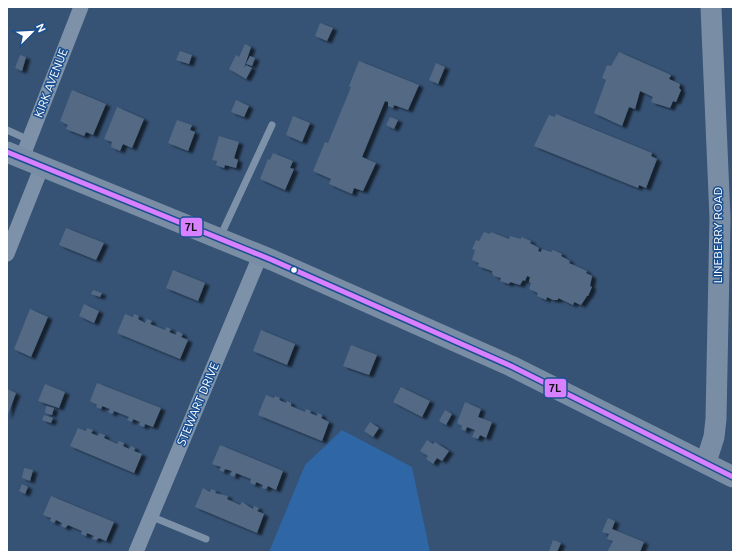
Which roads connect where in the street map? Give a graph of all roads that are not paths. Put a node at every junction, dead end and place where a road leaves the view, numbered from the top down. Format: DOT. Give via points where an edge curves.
graph roads {
  1 [pos="81,7"];
  2 [pos="711,7"];
  3 [pos="272,126"];
  4 [pos="7,130"];
  5 [pos="19,150"];
  6 [pos="42,166"];
  7 [pos="219,239"];
  8 [pos="7,254"];
  9 [pos="260,256"];
  10 [pos="706,462"];
  11 [pos="733,476"];
  12 [pos="150,516"];
  13 [pos="206,539"];
  14 [pos="136,552"];
  1 -- 5 [label="street, KIRK AVENUE"];
  2 -- 10 [label="main road, LINEBERRY ROAD" via="720,218 716,419 714,437"];
  3 -- 7 [label="lane"];
  4 -- 5 [label="lane"];
  5 -- 6 [label="main road"];
  6 -- 7 [label="main road"];
  6 -- 8 [label="street"];
  7 -- 9 [label="main road"];
  9 -- 10 [label="main road" via="504,363"];
  9 -- 12 [label="street, STEWART DRIVE"];
  10 -- 11 [label="main road"];
  12 -- 13 [label="lane"];
  12 -- 14 [label="street, STEWART DRIVE"];
}
